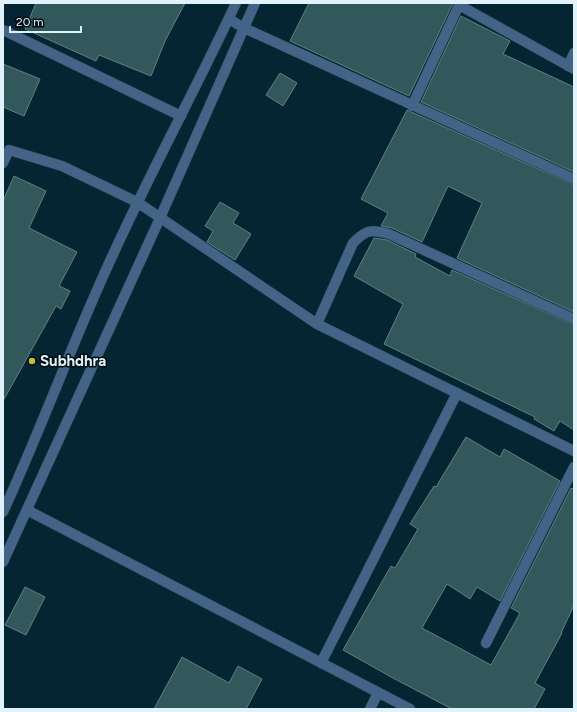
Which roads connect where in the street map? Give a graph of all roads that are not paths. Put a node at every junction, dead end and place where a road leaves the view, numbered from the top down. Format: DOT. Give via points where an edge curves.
graph roads {
  1 [pos="236,3"];
  2 [pos="255,3"];
  3 [pos="459,4"];
  4 [pos="229,19"];
  5 [pos="244,28"];
  6 [pos="3,30"];
  7 [pos="574,54"];
  8 [pos="571,68"];
  9 [pos="412,106"];
  10 [pos="181,116"];
  11 [pos="6,149"];
  12 [pos="3,163"];
  13 [pos="574,179"];
  14 [pos="137,202"];
  15 [pos="160,218"];
  16 [pos="574,319"];
  17 [pos="317,324"];
  18 [pos="457,393"];
  19 [pos="574,451"];
  20 [pos="574,467"];
  21 [pos="27,510"];
  22 [pos="3,512"];
  23 [pos="3,562"];
  24 [pos="486,643"];
  25 [pos="321,663"];
  26 [pos="378,693"];
  27 [pos="370,709"];
  28 [pos="410,709"];
  1 -- 4 [label="street"];
  2 -- 5 [label="street"];
  3 -- 8 [label="street"];
  3 -- 9 [label="street"];
  4 -- 5 [label="street"];
  4 -- 10 [label="street"];
  5 -- 9 [label="street"];
  5 -- 15 [label="street"];
  6 -- 10 [label="street"];
  7 -- 8 [label="street"];
  9 -- 13 [label="street"];
  10 -- 14 [label="street"];
  11 -- 12 [label="street"];
  11 -- 14 [label="street" via="62,166"];
  14 -- 15 [label="street"];
  14 -- 22 [label="street"];
  15 -- 17 [label="street"];
  15 -- 21 [label="street"];
  16 -- 17 [label="street" via="388,234 374,230 362,234 353,243"];
  17 -- 18 [label="street"];
  18 -- 19 [label="street"];
  18 -- 25 [label="street"];
  20 -- 24 [label="street"];
  21 -- 23 [label="street"];
  21 -- 25 [label="street"];
  25 -- 26 [label="street"];
  26 -- 27 [label="street"];
  26 -- 28 [label="street"];
}
